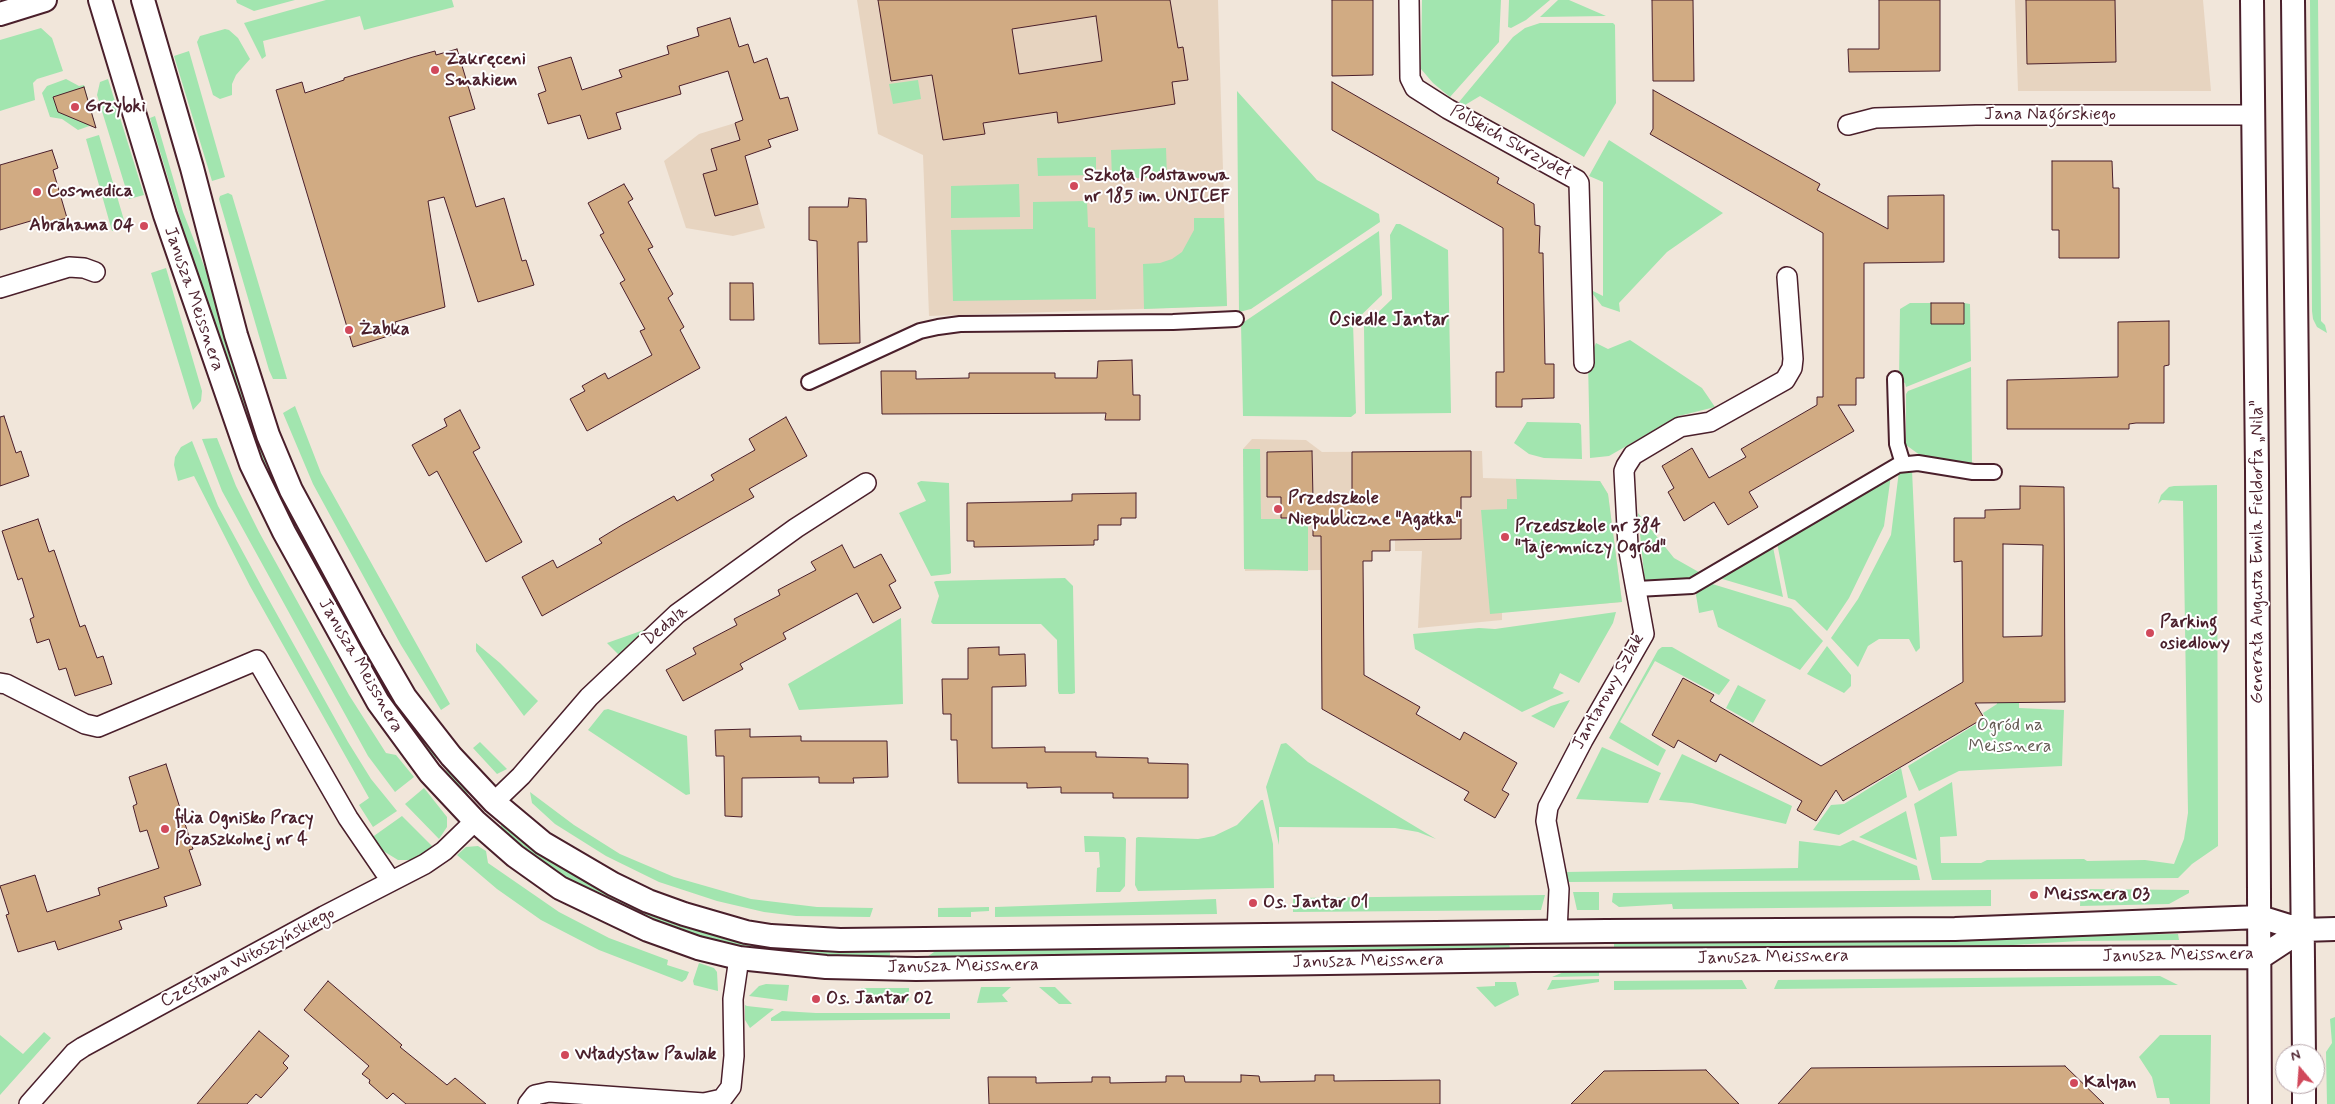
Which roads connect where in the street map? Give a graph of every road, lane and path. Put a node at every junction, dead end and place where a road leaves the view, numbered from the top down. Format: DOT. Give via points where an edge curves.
graph roads {
  1 [pos="45,0"];
  2 [pos="100,0"];
  3 [pos="143,0"];
  4 [pos="1409,0"];
  5 [pos="2252,0"];
  6 [pos="2293,0"];
  7 [pos="0,14"];
  8 [pos="2253,114"];
  9 [pos="1848,125"];
  10 [pos="95,272"];
  11 [pos="1787,277"];
  12 [pos="0,288"];
  13 [pos="1236,319"];
  14 [pos="1584,363"];
  15 [pos="1895,379"];
  16 [pos="809,382"];
  17 [pos="1903,464"];
  18 [pos="1994,472"];
  19 [pos="866,483"];
  20 [pos="1637,589"];
  21 [pos="0,683"];
  22 [pos="494,802"];
  23 [pos="475,821"];
  24 [pos="391,881"];
  25 [pos="2260,917"];
  26 [pos="2302,930"];
  27 [pos="2335,930"];
  28 [pos="1557,932"];
  29 [pos="2261,957"];
  30 [pos="739,958"];
  31 [pos="1533,960"];
  32 [pos="2304,1044"];
  33 [pos="29,1104"];
  34 [pos="528,1104"];
  35 [pos="2260,1104"];
  1 -- 7 [label="street"];
  2 -- 23 [label="street, Janusza Meissnera" via="165,215 232,413 264,492 378,702 430,773"];
  3 -- 22 [label="street, Janusza Meissnera" via="236,335 268,435 291,490 405,697 451,756"];
  4 -- 14 [label="street, Polskich Skrzydeł" via="1410,78 1415,88 1579,184"];
  5 -- 8 [label="street, Generała Augusta Emila Fieldorfa „Nila”"];
  6 -- 26 [label="street"];
  8 -- 9 [label="street, Jana Nagórskiego" via="1902,117 1875,118"];
  8 -- 25 [label="street, Generała Augusta Emila Fieldorfa „Nila”"];
  10 -- 12 [label="street" via="69,267"];
  11 -- 20 [label="street, Jantarowy Szlak" via="1793,358 1785,380 1710,422 1680,427 1628,460 1624,471 1628,538"];
  13 -- 16 [label="street" via="960,324 904,331"];
  15 -- 17 [label="street" via="1897,444"];
  17 -- 18 [label="street"];
  17 -- 20 [label="street" via="1692,586"];
  19 -- 22 [label="street, Dedala" via="796,528 677,614 589,697 521,776"];
  20 -- 28 [label="street, Jantarowy Szlak" via="1643,638 1583,740 1546,815 1559,889"];
  21 -- 24 [label="street" via="85,724 98,727 257,660 348,818"];
  22 -- 23 [label="street"];
  22 -- 28 [label="street, Janusza Meissnera" via="543,843 648,901 724,926 771,936 840,940"];
  23 -- 24 [label="street, Czesława Witoszyńskiego" via="434,859"];
  23 -- 30 [label="street, Janusza Meissnera" via="515,856 560,888 648,930"];
  24 -- 33 [label="street, Czesława Witoszyńskiego" via="83,1047"];
  25 -- 26 [label="street, Janusza Meissnera"];
  25 -- 28 [label="street, Janusza Meissnera" via="1974,929"];
  25 -- 29 [label="street, Generała Augusta Emila Fieldorfa „Nila”"];
  26 -- 27 [label="street"];
  26 -- 29 [label="street, Janusza Meissnera"];
  26 -- 32 [label="street"];
  28 -- 31 [label="street"];
  29 -- 31 [label="street, Janusza Meissnera"];
  29 -- 35 [label="street, Generała Augusta Emila Fieldorfa „Nila”"];
  30 -- 31 [label="street, Janusza Meissnera" via="826,967 916,969"];
  30 -- 34 [label="street" via="733,999 731,1087 722,1099 704,1103 549,1092 535,1095"];
}
